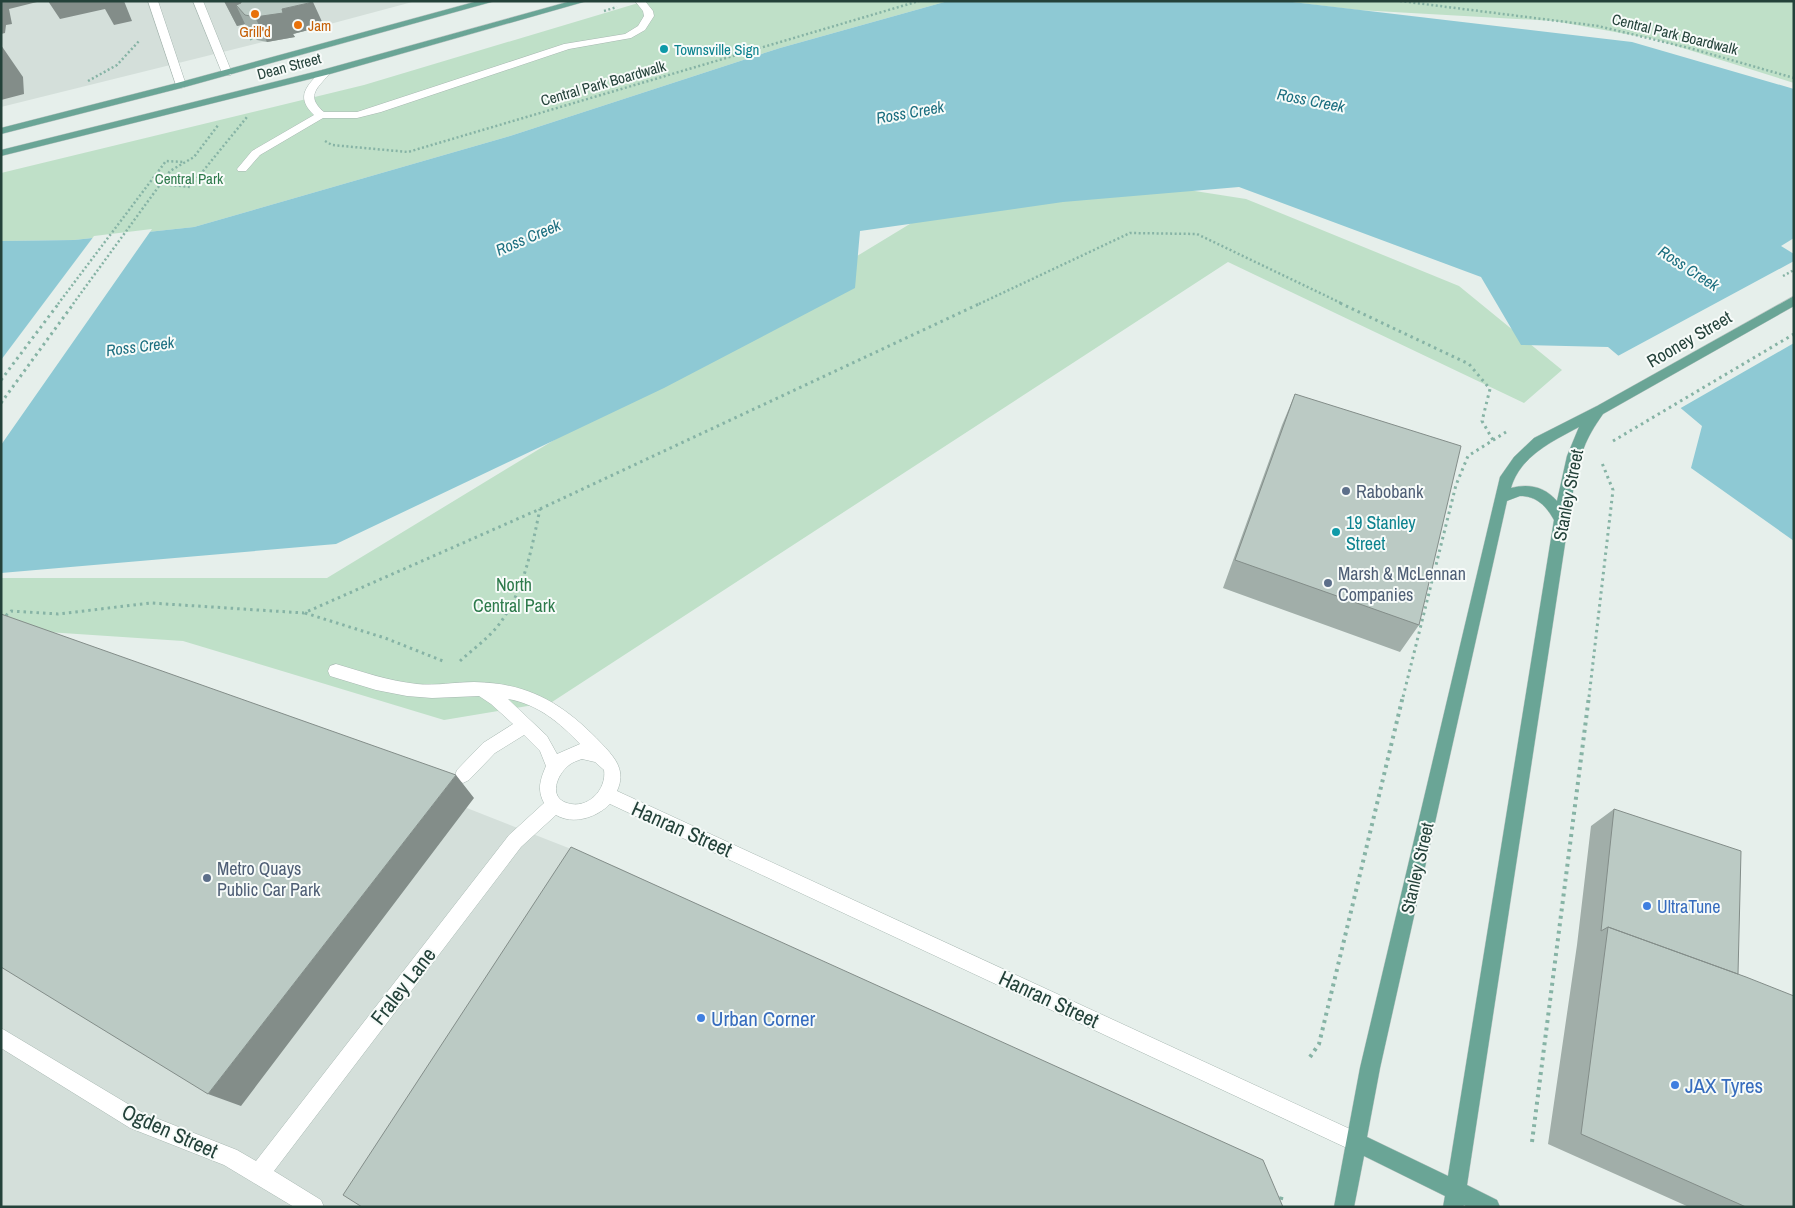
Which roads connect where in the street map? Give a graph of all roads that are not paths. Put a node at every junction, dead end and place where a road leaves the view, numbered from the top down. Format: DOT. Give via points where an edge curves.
graph roads {
  1 [pos="152,1"];
  2 [pos="198,1"];
  3 [pos="490,1"];
  4 [pos="582,1"];
  5 [pos="640,1"];
  6 [pos="326,72"];
  7 [pos="231,84"];
  8 [pos="181,85"];
  9 [pos="188,108"];
  10 [pos="321,115"];
  11 [pos="1,131"];
  12 [pos="1,153"];
  13 [pos="242,169"];
  14 [pos="1794,300"];
  15 [pos="1602,409"];
  16 [pos="1500,498"];
  17 [pos="1562,520"];
  18 [pos="336,671"];
  19 [pos="482,690"];
  20 [pos="524,726"];
  21 [pos="601,755"];
  22 [pos="554,767"];
  23 [pos="463,775"];
  24 [pos="607,795"];
  25 [pos="554,804"];
  26 [pos="1,1037"];
  27 [pos="1356,1142"];
  28 [pos="259,1174"];
  29 [pos="1454,1199"];
  30 [pos="314,1207"];
  31 [pos="1344,1207"];
  32 [pos="1490,1207"];
  1 -- 8 [label="street"];
  2 -- 7 [label="street"];
  3 -- 7 [label="main road, Dean Street"];
  4 -- 6 [label="main road, Dean Street"];
  5 -- 10 [label="street" via="649,16 642,28 628,36 568,46 367,113"];
  6 -- 7 [label="main road, Dean Street"];
  6 -- 10 [label="street" via="309,93 310,106"];
  7 -- 8 [label="main road, Dean Street"];
  7 -- 9 [label="main road, Dean Street"];
  8 -- 9 [label="main road"];
  8 -- 11 [label="main road, Dean Street"];
  9 -- 12 [label="main road, Dean Street"];
  10 -- 13 [label="street" via="256,153"];
  14 -- 15 [label="main road, Rooney Street"];
  15 -- 16 [label="main road, Stanley Street" via="1547,436 1528,450 1507,477"];
  15 -- 17 [label="main road, Stanley Street" via="1584,428 1578,440"];
  16 -- 17 [label="main road" via="1521,491 1535,491 1552,504"];
  16 -- 27 [label="main road, Stanley Street"];
  17 -- 29 [label="main road, Stanley Street"];
  18 -- 19 [label="street" via="416,691"];
  19 -- 20 [label="street" via="497,699"];
  19 -- 21 [label="street" via="531,697 564,717"];
  20 -- 22 [label="street" via="546,747"];
  20 -- 23 [label="street" via="489,748"];
  21 -- 22 [label="street" via="581,751 562,759"];
  21 -- 24 [label="street" via="608,761 613,777"];
  22 -- 25 [label="street" via="547,790"];
  24 -- 25 [label="street" via="602,802 585,811 568,812"];
  24 -- 27 [label="street, Hanran Street"];
  25 -- 28 [label="street, Fraley Lane" via="515,841"];
  26 -- 28 [label="street, Ogden Street" via="137,1121 230,1158"];
  27 -- 29 [label="main road, Hanran Street"];
  27 -- 31 [label="main road, Stanley Street"];
  28 -- 30 [label="street, Ogden Street"];
  29 -- 32 [label="main road, Hanran Street"];
}
